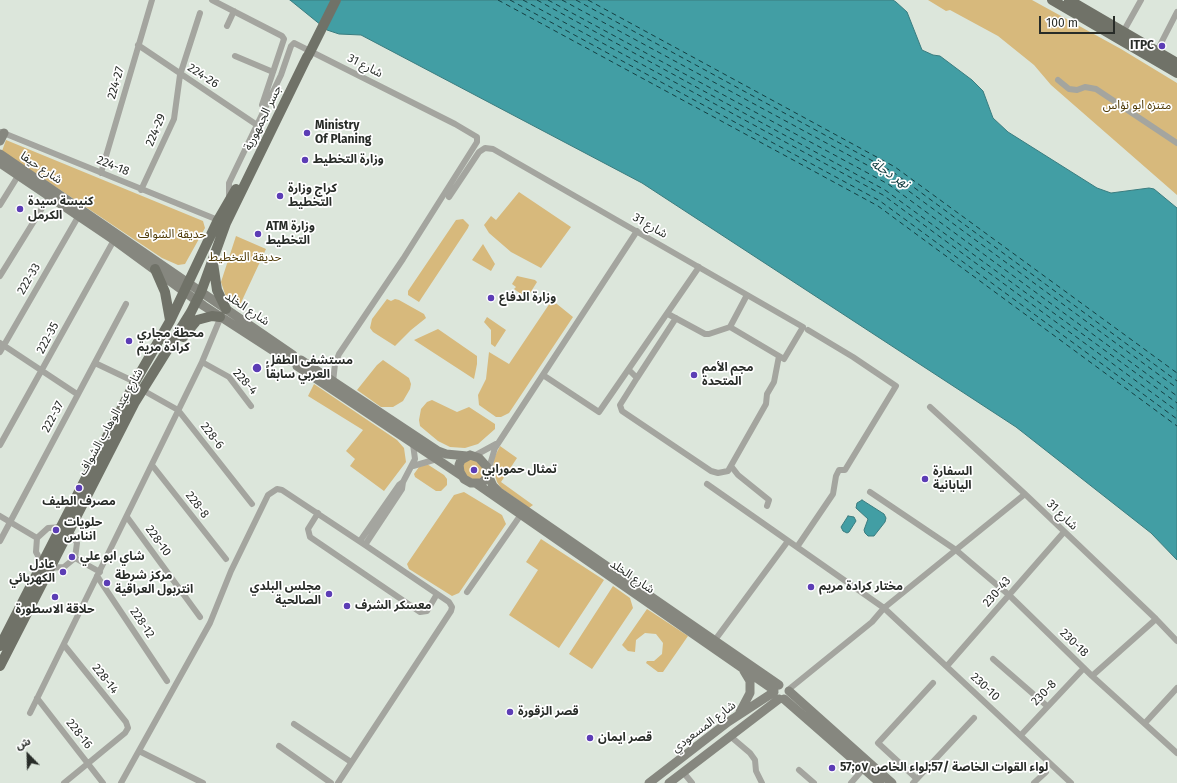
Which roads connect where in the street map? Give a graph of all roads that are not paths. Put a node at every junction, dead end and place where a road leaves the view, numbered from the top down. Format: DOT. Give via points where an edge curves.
graph roads {
  1 [pos="152,0"];
  2 [pos="212,0"];
  3 [pos="330,0"];
  4 [pos="336,0"];
  5 [pos="1052,0"];
  6 [pos="1069,0"];
  7 [pos="1141,0"];
  8 [pos="1084,4"];
  9 [pos="234,11"];
  10 [pos="1177,12"];
  11 [pos="200,13"];
  12 [pos="227,26"];
  13 [pos="1121,35"];
  14 [pos="138,45"];
  15 [pos="1157,51"];
  16 [pos="305,55"];
  17 [pos="235,56"];
  18 [pos="1177,63"];
  19 [pos="273,72"];
  20 [pos="1177,73"];
  21 [pos="180,75"];
  22 [pos="1058,80"];
  23 [pos="255,123"];
  24 [pos="1,135"];
  25 [pos="1177,143"];
  26 [pos="0,154"];
  27 [pos="0,163"];
  28 [pos="101,173"];
  29 [pos="18,176"];
  30 [pos="240,188"];
  31 [pos="141,190"];
  32 [pos="49,197"];
  33 [pos="449,197"];
  34 [pos="229,200"];
  35 [pos="0,204"];
  36 [pos="78,217"];
  37 [pos="218,220"];
  38 [pos="637,231"];
  39 [pos="114,240"];
  40 [pos="212,258"];
  41 [pos="699,267"];
  42 [pos="155,269"];
  43 [pos="0,276"];
  44 [pos="186,287"];
  45 [pos="747,295"];
  46 [pos="199,296"];
  47 [pos="126,304"];
  48 [pos="223,313"];
  49 [pos="668,314"];
  50 [pos="676,318"];
  51 [pos="170,321"];
  52 [pos="730,327"];
  53 [pos="805,328"];
  54 [pos="2,344"];
  55 [pos="0,352"];
  56 [pos="779,356"];
  57 [pos="295,360"];
  58 [pos="202,362"];
  59 [pos="95,363"];
  60 [pos="629,370"];
  61 [pos="42,371"];
  62 [pos="543,375"];
  63 [pos="637,378"];
  64 [pos="135,382"];
  65 [pos="333,382"];
  66 [pos="146,392"];
  67 [pos="77,394"];
  68 [pos="134,402"];
  69 [pos="252,406"];
  70 [pos="930,407"];
  71 [pos="178,410"];
  72 [pos="385,420"];
  73 [pos="500,440"];
  74 [pos="413,444"];
  75 [pos="0,445"];
  76 [pos="470,456"];
  77 [pos="437,459"];
  78 [pos="152,465"];
  79 [pos="413,466"];
  80 [pos="731,466"];
  81 [pos="488,473"];
  82 [pos="462,476"];
  83 [pos="476,484"];
  84 [pos="707,484"];
  85 [pos="870,492"];
  86 [pos="1025,494"];
  87 [pos="252,504"];
  88 [pos="767,506"];
  89 [pos="318,513"];
  90 [pos="0,516"];
  91 [pos="520,516"];
  92 [pos="127,517"];
  93 [pos="10,522"];
  94 [pos="65,529"];
  95 [pos="1064,532"];
  96 [pos="37,538"];
  97 [pos="0,541"];
  98 [pos="788,541"];
  99 [pos="363,543"];
  100 [pos="797,547"];
  101 [pos="956,550"];
  102 [pos="75,558"];
  103 [pos="226,559"];
  104 [pos="46,566"];
  105 [pos="99,574"];
  106 [pos="467,592"];
  107 [pos="437,594"];
  108 [pos="1008,595"];
  109 [pos="884,608"];
  110 [pos="200,617"];
  111 [pos="1156,619"];
  112 [pos="715,640"];
  113 [pos="1177,641"];
  114 [pos="64,645"];
  115 [pos="0,646"];
  116 [pos="993,659"];
  117 [pos="0,666"];
  118 [pos="947,666"];
  119 [pos="740,667"];
  120 [pos="1084,668"];
  121 [pos="1092,676"];
  122 [pos="167,681"];
  123 [pos="933,683"];
  124 [pos="1177,688"];
  125 [pos="782,692"];
  126 [pos="37,698"];
  127 [pos="1047,706"];
  128 [pos="30,713"];
  129 [pos="737,717"];
  130 [pos="974,718"];
  131 [pos="1144,723"];
  132 [pos="294,724"];
  133 [pos="1020,735"];
  134 [pos="730,736"];
  135 [pos="279,746"];
  136 [pos="140,751"];
  137 [pos="1177,753"];
  138 [pos="351,762"];
  139 [pos="87,763"];
  140 [pos="864,768"];
  141 [pos="799,770"];
  142 [pos="684,772"];
  143 [pos="1046,772"];
  144 [pos="915,781"];
  145 [pos="64,783"];
  146 [pos="103,783"];
  147 [pos="121,783"];
  148 [pos="203,783"];
  149 [pos="331,783"];
  150 [pos="338,783"];
  151 [pos="649,783"];
  152 [pos="669,783"];
  153 [pos="692,783"];
  154 [pos="762,783"];
  155 [pos="814,783"];
  156 [pos="851,783"];
  157 [pos="880,783"];
  158 [pos="892,783"];
  159 [pos="1034,783"];
  160 [pos="1071,783"];
  1 -- 14 [label="street, 224-27"];
  2 -- 9 [label="street"];
  3 -- 16 [label="main road, جسر الجمهورية"];
  4 -- 16 [label="main road, جسر الجمهورية, bridge"];
  5 -- 13 [label="main road"];
  6 -- 8 [label="main road"];
  7 -- 13 [label="street"];
  8 -- 13 [label="main road"];
  9 -- 12 [label="street"];
  9 -- 19 [label="street" via="282,36 284,41"];
  10 -- 15 [label="street"];
  11 -- 21 [label="street, 224-29"];
  13 -- 15 [label="main road"];
  13 -- 20 [label="main road"];
  14 -- 21 [label="street, 224-26"];
  14 -- 28 [label="street, 224-27"];
  15 -- 18 [label="main road"];
  16 -- 30 [label="main road, جسر الجمهورية"];
  17 -- 19 [label="street"];
  19 -- 23 [label="street"];
  21 -- 23 [label="street, 224-26"];
  21 -- 31 [label="street, 224-29" via="174,119"];
  22 -- 25 [label="street" via="1069,89 1096,89"];
  23 -- 34 [label="street" via="229,183"];
  23 -- 65 [label="street, شارع 31" via="281,75 291,46 297,43 455,124 478,139 403,259 339,354"];
  24 -- 28 [label="street, 224-18"];
  26 -- 44 [label="main road, شارع حيفا"];
  27 -- 29 [label="main road, شارع حيفا"];
  28 -- 31 [label="street, 224-18"];
  29 -- 32 [label="main road, شارع حيفا"];
  29 -- 35 [label="street"];
  30 -- 34 [label="main road, شارع عبد الوهاب الشواف"];
  30 -- 40 [label="main road, شارع عبد الوهاب الشواف"];
  31 -- 37 [label="street, 224-18"];
  32 -- 36 [label="main road, شارع حيفا"];
  32 -- 43 [label="street"];
  33 -- 38 [label="street, شارع 31" via="479,152 485,148 492,149"];
  34 -- 37 [label="main road, شارع عبد الوهاب الشواف"];
  36 -- 39 [label="main road, شارع حيفا"];
  36 -- 54 [label="street, 222-33"];
  37 -- 44 [label="main road, شارع عبد الوهاب الشواف"];
  38 -- 41 [label="street, شارع 31"];
  38 -- 62 [label="street"];
  39 -- 42 [label="main road, شارع حيفا"];
  39 -- 61 [label="street, 222-35"];
  40 -- 46 [label="main road, شارع عبد الوهاب الشواف"];
  40 -- 48 [label="main road"];
  41 -- 45 [label="street, شارع 31"];
  41 -- 49 [label="street"];
  42 -- 44 [label="main road, شارع حيفا"];
  42 -- 51 [label="main road" via="166,292"];
  44 -- 46 [label="main road, شارع الخلد"];
  44 -- 51 [label="main road, شارع عبد الوهاب الشواف"];
  45 -- 52 [label="street"];
  45 -- 53 [label="street, شارع 31"];
  46 -- 48 [label="main road, شارع الخلد"];
  46 -- 68 [label="main road, شارع عبد الوهاب الشواف"];
  47 -- 59 [label="street, 222-37"];
  48 -- 57 [label="main road, شارع الخلد"];
  48 -- 58 [label="street"];
  48 -- 66 [label="main road" via="207,316 192,325"];
  49 -- 50 [label="street"];
  49 -- 60 [label="street"];
  50 -- 52 [label="street" via="705,334"];
  50 -- 63 [label="street"];
  51 -- 64 [label="main road, شارع عبد الوهاب الشواف"];
  52 -- 56 [label="street"];
  53 -- 56 [label="street" via="784,359"];
  53 -- 100 [label="street, شارع 31" via="896,386 845,470 839,470 833,494"];
  54 -- 55 [label="street, 222-33"];
  54 -- 61 [label="street"];
  56 -- 80 [label="street" via="766,404"];
  57 -- 65 [label="main road, شارع الخلد"];
  57 -- 72 [label="main road, شارع الخلد"];
  58 -- 69 [label="street, 228-4" via="229,378"];
  58 -- 71 [label="street"];
  59 -- 64 [label="street"];
  59 -- 67 [label="street, 222-37"];
  60 -- 62 [label="street" via="599,412"];
  60 -- 63 [label="street"];
  61 -- 67 [label="street"];
  61 -- 75 [label="street, 222-35"];
  62 -- 73 [label="street"];
  63 -- 80 [label="street" via="620,405 622,411 710,471 728,471"];
  64 -- 94 [label="main road, شارع عبد الوهاب الشواف"];
  65 -- 72 [label="main road, شارع الخلد"];
  66 -- 68 [label="main road"];
  66 -- 71 [label="street, 228-6"];
  67 -- 93 [label="street, 222-37"];
  68 -- 94 [label="main road, شارع عبد الوهاب الشواف"];
  70 -- 86 [label="street, شارع 31"];
  71 -- 78 [label="street"];
  71 -- 87 [label="street, 228-6"];
  72 -- 74 [label="main road, شارع الخلد"];
  72 -- 76 [label="main road, شارع الخلد" via="438,451"];
  73 -- 76 [label="street" via="491,448"];
  73 -- 81 [label="street" via="493,452"];
  74 -- 77 [label="main road, شارع الخلد"];
  74 -- 79 [label="street"];
  76 -- 81 [label="main road" via="484,462"];
  76 -- 82 [label="main road" via="462,458 459,463"];
  77 -- 79 [label="street"];
  77 -- 82 [label="main road, شارع الخلد"];
  78 -- 92 [label="street"];
  78 -- 103 [label="street, 228-8"];
  79 -- 99 [label="street"];
  80 -- 88 [label="street" via="738,475 769,500"];
  81 -- 83 [label="main road" via="485,481"];
  81 -- 112 [label="main road, شارع الخلد" via="499,492"];
  82 -- 83 [label="main road"];
  83 -- 91 [label="main road, شارع الخلد"];
  84 -- 98 [label="street, 230-10"];
  85 -- 101 [label="street, 230-18"];
  86 -- 95 [label="street, شارع 31"];
  86 -- 101 [label="street"];
  89 -- 99 [label="street"];
  89 -- 107 [label="street" via="308,529 310,537 414,608 425,612"];
  89 -- 136 [label="street" via="282,490 277,489 270,493 210,623"];
  90 -- 93 [label="street"];
  91 -- 106 [label="street"];
  91 -- 119 [label="main road, شارع الخلد"];
  92 -- 105 [label="street"];
  92 -- 110 [label="street, 228-10"];
  93 -- 96 [label="street"];
  93 -- 97 [label="street, 222-37"];
  94 -- 96 [label="street" via="48,528"];
  94 -- 102 [label="street" via="77,543"];
  94 -- 104 [label="main road, شارع عبد الوهاب الشواف"];
  95 -- 108 [label="street, 230-43"];
  95 -- 111 [label="street, شارع 31"];
  96 -- 104 [label="street" via="36,552"];
  98 -- 100 [label="street, 230-10"];
  98 -- 112 [label="street"];
  99 -- 107 [label="street"];
  100 -- 109 [label="street, 230-10"];
  101 -- 108 [label="street, 230-18"];
  101 -- 109 [label="street"];
  102 -- 104 [label="street" via="64,567"];
  102 -- 105 [label="street"];
  104 -- 115 [label="main road, شارع عبد الوهاب الشواف"];
  104 -- 117 [label="main road, شارع عبد الوهاب الشواف"];
  105 -- 114 [label="street"];
  105 -- 122 [label="street, 228-12"];
  107 -- 138 [label="street" via="450,603 451,611"];
  108 -- 118 [label="street, 230-43"];
  108 -- 120 [label="street, 230-18"];
  109 -- 118 [label="street, 230-10"];
  109 -- 125 [label="street" via="872,622"];
  111 -- 113 [label="street, شارع 31"];
  111 -- 121 [label="street"];
  112 -- 125 [label="main road, شارع الخلد"];
  114 -- 126 [label="street"];
  114 -- 139 [label="street, 228-14" via="126,722 128,728"];
  116 -- 127 [label="street"];
  118 -- 133 [label="street, 230-10"];
  119 -- 125 [label="main road, شارع الخلد"];
  119 -- 129 [label="main road" via="750,681 750,693"];
  120 -- 121 [label="street, 230-18"];
  120 -- 127 [label="street, 230-8"];
  121 -- 131 [label="street, 230-18"];
  123 -- 144 [label="street" via="878,743"];
  124 -- 131 [label="street"];
  125 -- 129 [label="main road, شارع المسعودي"];
  125 -- 134 [label="main road, شارع المسعودي"];
  125 -- 140 [label="main road, شارع الخلد"];
  125 -- 158 [label="main road, شارع الخلد"];
  126 -- 128 [label="street"];
  126 -- 139 [label="street, 228-16"];
  127 -- 133 [label="street, 230-8"];
  129 -- 151 [label="main road, شارع المسعودي"];
  130 -- 144 [label="street"];
  131 -- 137 [label="street, 230-18"];
  132 -- 138 [label="street"];
  133 -- 160 [label="street, 230-10"];
  134 -- 142 [label="main road, شارع المسعودي"];
  134 -- 154 [label="street" via="755,760 756,771"];
  135 -- 149 [label="street"];
  136 -- 147 [label="street"];
  136 -- 148 [label="street"];
  138 -- 150 [label="street"];
  139 -- 145 [label="street"];
  139 -- 146 [label="street, 228-16"];
  140 -- 156 [label="street"];
  140 -- 157 [label="main road, شارع الخلد"];
  141 -- 155 [label="street"];
  142 -- 152 [label="main road, شارع المسعودي"];
  142 -- 153 [label="street"];
  143 -- 159 [label="street"];
}
